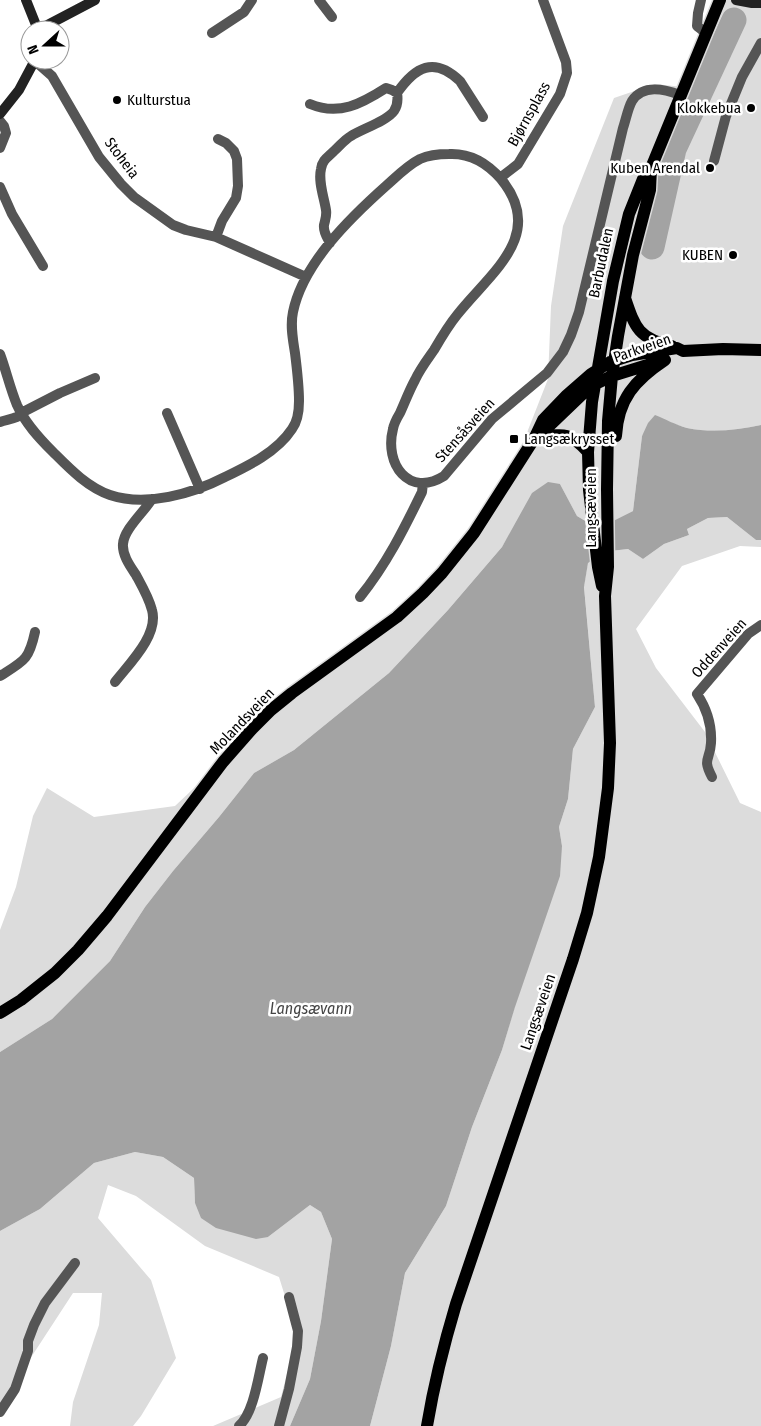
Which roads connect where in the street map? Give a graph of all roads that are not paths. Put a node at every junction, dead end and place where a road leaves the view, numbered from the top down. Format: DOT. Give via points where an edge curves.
graph roads {
  1 [pos="26,0"];
  2 [pos="95,0"];
  3 [pos="252,0"];
  4 [pos="319,0"];
  5 [pos="543,0"];
  6 [pos="702,0"];
  7 [pos="720,0"];
  8 [pos="736,0"];
  9 [pos="761,3"];
  10 [pos="332,17"];
  11 [pos="34,20"];
  12 [pos="57,20"];
  13 [pos="706,32"];
  14 [pos="212,33"];
  15 [pos="761,43"];
  16 [pos="30,70"];
  17 [pos="46,70"];
  18 [pos="397,92"];
  19 [pos="680,95"];
  20 [pos="310,104"];
  21 [pos="0,114"];
  22 [pos="483,117"];
  23 [pos="0,121"];
  24 [pos="218,139"];
  25 [pos="0,148"];
  26 [pos="714,160"];
  27 [pos="651,168"];
  28 [pos="500,178"];
  29 [pos="0,187"];
  30 [pos="216,237"];
  31 [pos="330,243"];
  32 [pos="43,266"];
  33 [pos="306,276"];
  34 [pos="624,297"];
  35 [pos="680,349"];
  36 [pos="761,350"];
  37 [pos="0,354"];
  38 [pos="665,360"];
  39 [pos="614,361"];
  40 [pos="597,370"];
  41 [pos="612,376"];
  42 [pos="95,378"];
  43 [pos="595,384"];
  44 [pos="167,413"];
  45 [pos="22,414"];
  46 [pos="0,422"];
  47 [pos="534,439"];
  48 [pos="588,452"];
  49 [pos="423,484"];
  50 [pos="200,489"];
  51 [pos="152,499"];
  52 [pos="607,523"];
  53 [pos="605,596"];
  54 [pos="360,597"];
  55 [pos="761,625"];
  56 [pos="35,632"];
  57 [pos="0,676"];
  58 [pos="115,682"];
  59 [pos="712,777"];
  60 [pos="0,1013"];
  61 [pos="75,1263"];
  62 [pos="289,1297"];
  63 [pos="263,1358"];
  64 [pos="0,1412"];
  65 [pos="239,1426"];
  66 [pos="279,1426"];
  67 [pos="427,1426"];
  1 -- 11 [label="main road"];
  2 -- 12 [label="main road"];
  3 -- 14 [label="street" via="244,12"];
  4 -- 10 [label="street"];
  5 -- 28 [label="street, Bjørnsplass" via="567,73 560,94 518,164"];
  6 -- 13 [label="street" via="697,26"];
  7 -- 13 [label="main road, Barbudalen"];
  8 -- 9 [label="main road"];
  13 -- 19 [label="main road, Barbudalen"];
  15 -- 26 [label="street" via="726,116"];
  16 -- 21 [label="main road"];
  17 -- 30 [label="street, Stoheia" via="99,157 134,197 173,225"];
  18 -- 20 [label="street" via="386,88 350,107 335,110"];
  18 -- 22 [label="street" via="409,77 425,67 442,69 460,81"];
  18 -- 31 [label="street" via="394,112 340,143 323,160 320,178 326,212 324,234"];
  19 -- 27 [label="main road, Barbudalen"];
  19 -- 49 [label="street, Stensåsveien" via="657,89 646,90 632,102 579,312 563,352 547,372 492,419 444,476"];
  23 -- 25 [label="street" via="6,133"];
  24 -- 30 [label="street" via="234,151 238,186 236,198"];
  27 -- 34 [label="main road, Barbudalen" via="650,190"];
  27 -- 40 [label="main road, Barbudalen" via="629,214"];
  28 -- 31 [label="street" via="467,156 451,154 418,160 361,207"];
  28 -- 49 [label="street" via="516,205 518,219 513,246 457,315 416,376 393,428 391,447 398,470 405,478"];
  29 -- 32 [label="street"];
  30 -- 33 [label="street, Stoheia"];
  31 -- 33 [label="street"];
  33 -- 50 [label="street" via="291,323 299,380 296,422 272,449 245,467"];
  34 -- 35 [label="main road" via="637,328 651,340"];
  34 -- 39 [label="main road, Barbudalen"];
  35 -- 36 [label="main road, Parkveien"];
  35 -- 38 [label="main road, Parkveien"];
  35 -- 39 [label="main road, Parkveien" via="632,355"];
  37 -- 45 [label="street"];
  38 -- 41 [label="main road, Parkveien"];
  38 -- 52 [label="main road" via="636,384 621,408"];
  39 -- 40 [label="main road, Parkveien"];
  39 -- 41 [label="main road, Langsæveien"];
  40 -- 43 [label="main road, Langsæveien"];
  40 -- 47 [label="main road, Molandsveien" via="543,420"];
  41 -- 43 [label="main road, Molandsveien"];
  41 -- 52 [label="main road, Langsæveien"];
  42 -- 45 [label="street"];
  43 -- 47 [label="main road, Molandsveien"];
  43 -- 48 [label="main road, Langsæveien"];
  44 -- 50 [label="street"];
  45 -- 46 [label="street"];
  45 -- 51 [label="street" via="58,458 96,488 110,495"];
  47 -- 48 [label="main road" via="564,435"];
  47 -- 60 [label="main road, Molandsveien" via="474,533 424,593 397,617 271,710 223,762 78,950 55,973"];
  48 -- 53 [label="main road, Langsæveien" via="593,528"];
  49 -- 54 [label="street" via="392,551"];
  50 -- 51 [label="street"];
  51 -- 58 [label="street" via="126,533 123,544 126,558 152,609 153,623 144,647"];
  52 -- 53 [label="main road, Langsæveien"];
  53 -- 67 [label="main road, Langsæveien" via="610,743 608,788 599,857 587,913 456,1304 438,1367"];
  55 -- 59 [label="street, Oddenveien" via="748,634 698,694 711,724 711,744 706,761"];
  56 -- 57 [label="street" via="28,656"];
  61 -- 64 [label="street" via="34,1324 15,1389"];
  62 -- 66 [label="street" via="298,1331 298,1346"];
  63 -- 65 [label="street" via="251,1406"];
}
